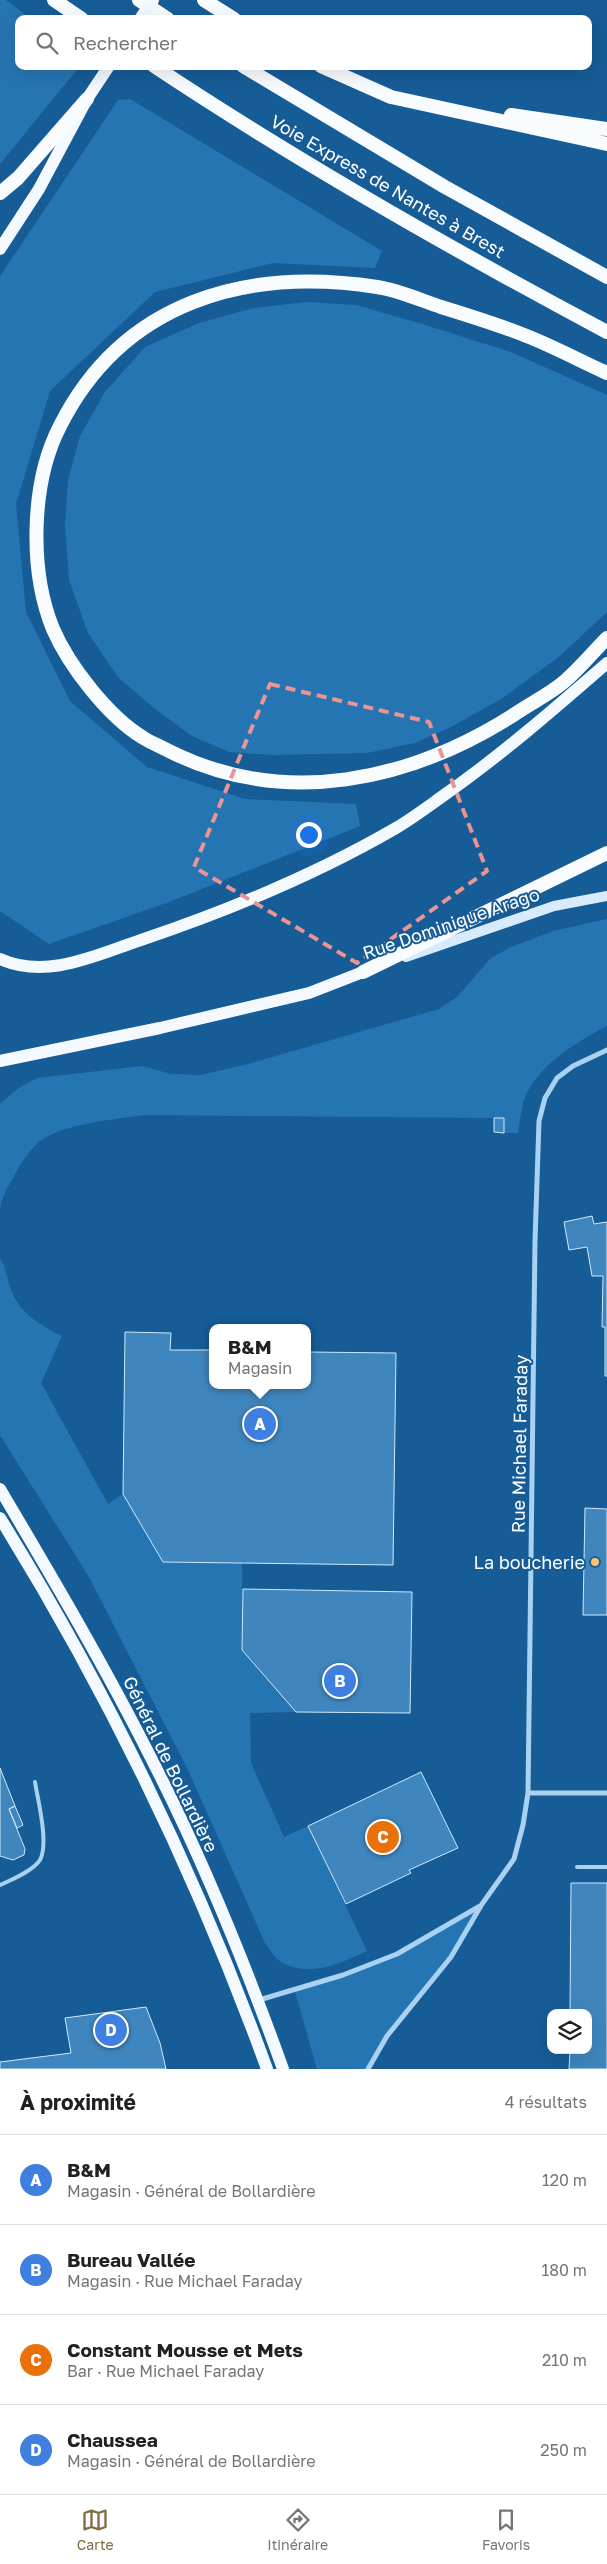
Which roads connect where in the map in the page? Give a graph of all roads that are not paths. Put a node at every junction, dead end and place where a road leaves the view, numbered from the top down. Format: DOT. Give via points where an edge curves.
graph roads {
  1 [pos="54,0"];
  2 [pos="139,0"];
  3 [pos="153,0"];
  4 [pos="204,0"];
  5 [pos="76,15"];
  6 [pos="143,15"];
  7 [pos="162,15"];
  8 [pos="228,15"];
  9 [pos="106,70"];
  10 [pos="160,70"];
  11 [pos="250,70"];
  12 [pos="330,70"];
  13 [pos="391,97"];
  14 [pos="87,98"];
  15 [pos="607,129"];
  16 [pos="607,144"];
  17 [pos="0,193"];
  18 [pos="0,249"];
  19 [pos="607,277"];
  20 [pos="607,332"];
  21 [pos="607,373"];
  22 [pos="607,638"];
  23 [pos="607,663"];
  24 [pos="607,853"];
  25 [pos="607,896"];
  26 [pos="0,958"];
  27 [pos="363,972"];
  28 [pos="607,1046"];
  29 [pos="607,1050"];
  30 [pos="593,1056"];
  31 [pos="0,1061"];
  32 [pos="0,1489"];
  33 [pos="0,1518"];
  34 [pos="35,1782"];
  35 [pos="528,1793"];
  36 [pos="607,1793"];
  37 [pos="577,1867"];
  38 [pos="607,1867"];
  39 [pos="0,1885"];
  40 [pos="482,1904"];
  41 [pos="259,2000"];
  42 [pos="267,2069"];
  43 [pos="283,2069"];
  44 [pos="368,2069"];
  1 -- 5 [label="highway"];
  2 -- 7 [label="highway"];
  3 -- 6 [label="main road, bridge"];
  4 -- 8 [label="highway"];
  9 -- 14 [label="main road"];
  10 -- 20 [label="highway, Voie Express de Nantes à Brest" via="383,207"];
  11 -- 19 [label="highway, Voie Express de Nantes à Brest" via="445,188"];
  12 -- 13 [label="highway"];
  13 -- 15 [label="highway"];
  13 -- 16 [label="highway"];
  14 -- 17 [label="highway" via="18,178"];
  14 -- 18 [label="main road" via="39,189"];
  21 -- 22 [label="highway" via="522,333 381,287 328,282 269,283 207,296 172,311 130,336 95,371 72,403 53,440 40,493 35,538 40,578 53,628 77,671 102,702 141,737 190,761 248,778 313,783 359,778 424,761 485,733 563,683"];
  23 -- 26 [label="main road" via="481,769 398,827 299,880 212,916 73,963 42,968 12,964"];
  24 -- 27 [label="highway"];
  25 -- 27 [label="main road, Rue Dominique Arago" via="554,906"];
  27 -- 31 [label="main road, Rue Dominique Arago" via="309,993"];
  28 -- 30 [label="street, Rue Michael Faraday"];
  29 -- 30 [label="street, Rue Michael Faraday"];
  30 -- 35 [label="street, Rue Michael Faraday" via="557,1078 545,1098 539,1121"];
  32 -- 41 [label="main road, Général de Bollardière" via="68,1603 151,1757"];
  33 -- 42 [label="main road, Général de Bollardière" via="61,1618 142,1771 239,1990"];
  34 -- 39 [label="lane" via="43,1839 40,1860"];
  35 -- 36 [label="street"];
  35 -- 40 [label="street, Rue Michael Faraday" via="514,1859"];
  37 -- 38 [label="lane"];
  40 -- 41 [label="street, Rue Michael Faraday" via="397,1954 343,1975"];
  40 -- 44 [label="street, Rue Michael Faraday" via="451,1957 387,2036"];
  41 -- 43 [label="main road, Général de Bollardière"];
}
